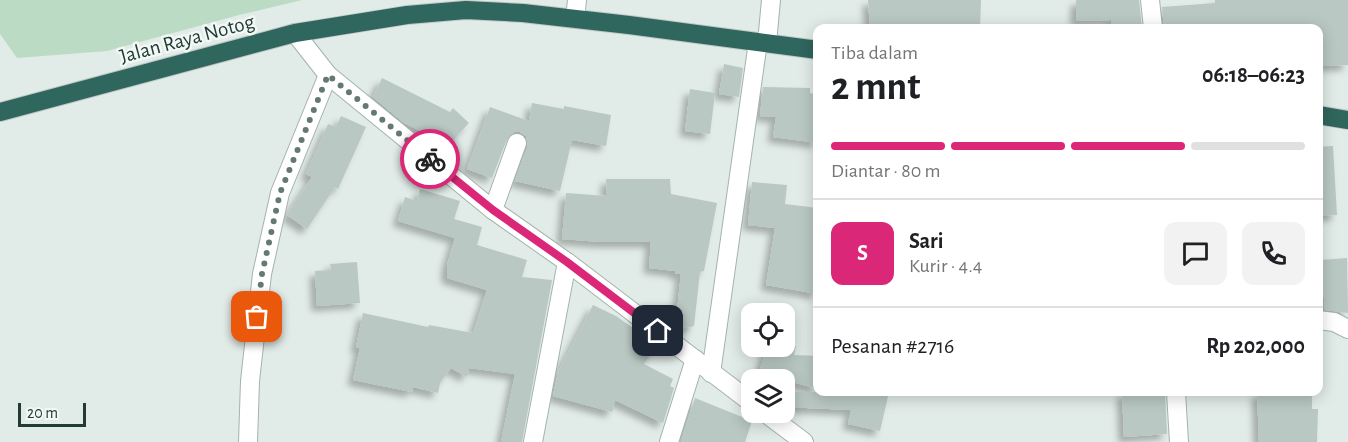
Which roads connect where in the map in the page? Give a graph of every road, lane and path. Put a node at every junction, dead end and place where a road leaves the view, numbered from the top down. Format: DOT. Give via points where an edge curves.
graph roads {
  1 [pos="577,0"];
  2 [pos="771,0"];
  3 [pos="1150,0"];
  4 [pos="575,19"];
  5 [pos="1153,24"];
  6 [pos="295,33"];
  7 [pos="763,43"];
  8 [pos="813,49"];
  9 [pos="328,75"];
  10 [pos="0,112"];
  11 [pos="1323,117"];
  12 [pos="1348,120"];
  13 [pos="517,143"];
  14 [pos="493,210"];
  15 [pos="567,262"];
  16 [pos="1323,321"];
  17 [pos="1348,329"];
  18 [pos="695,358"];
  19 [pos="711,373"];
  20 [pos="741,395"];
  21 [pos="1176,396"];
  22 [pos="779,423"];
  23 [pos="248,442"];
  24 [pos="533,442"];
  25 [pos="669,442"];
  26 [pos="804,442"];
  27 [pos="1179,442"];
  1 -- 4 [label="street"];
  2 -- 7 [label="street"];
  3 -- 5 [label="street"];
  4 -- 6 [label="highway, Jalan Raya Notog" via="466,10 406,15"];
  4 -- 7 [label="highway, Jalan Raya Notog"];
  6 -- 9 [label="street"];
  6 -- 10 [label="highway, Jalan Raya Notog"];
  7 -- 8 [label="highway, Jalan Raya Notog"];
  7 -- 19 [label="street"];
  9 -- 14 [label="street"];
  9 -- 23 [label="street" via="280,193 264,263 250,381"];
  11 -- 12 [label="highway"];
  13 -- 14 [label="street"];
  14 -- 15 [label="street"];
  15 -- 18 [label="street"];
  15 -- 24 [label="street"];
  16 -- 17 [label="street"];
  18 -- 19 [label="street"];
  18 -- 25 [label="street"];
  19 -- 20 [label="street"];
  21 -- 27 [label="street"];
  22 -- 26 [label="street"];
}
